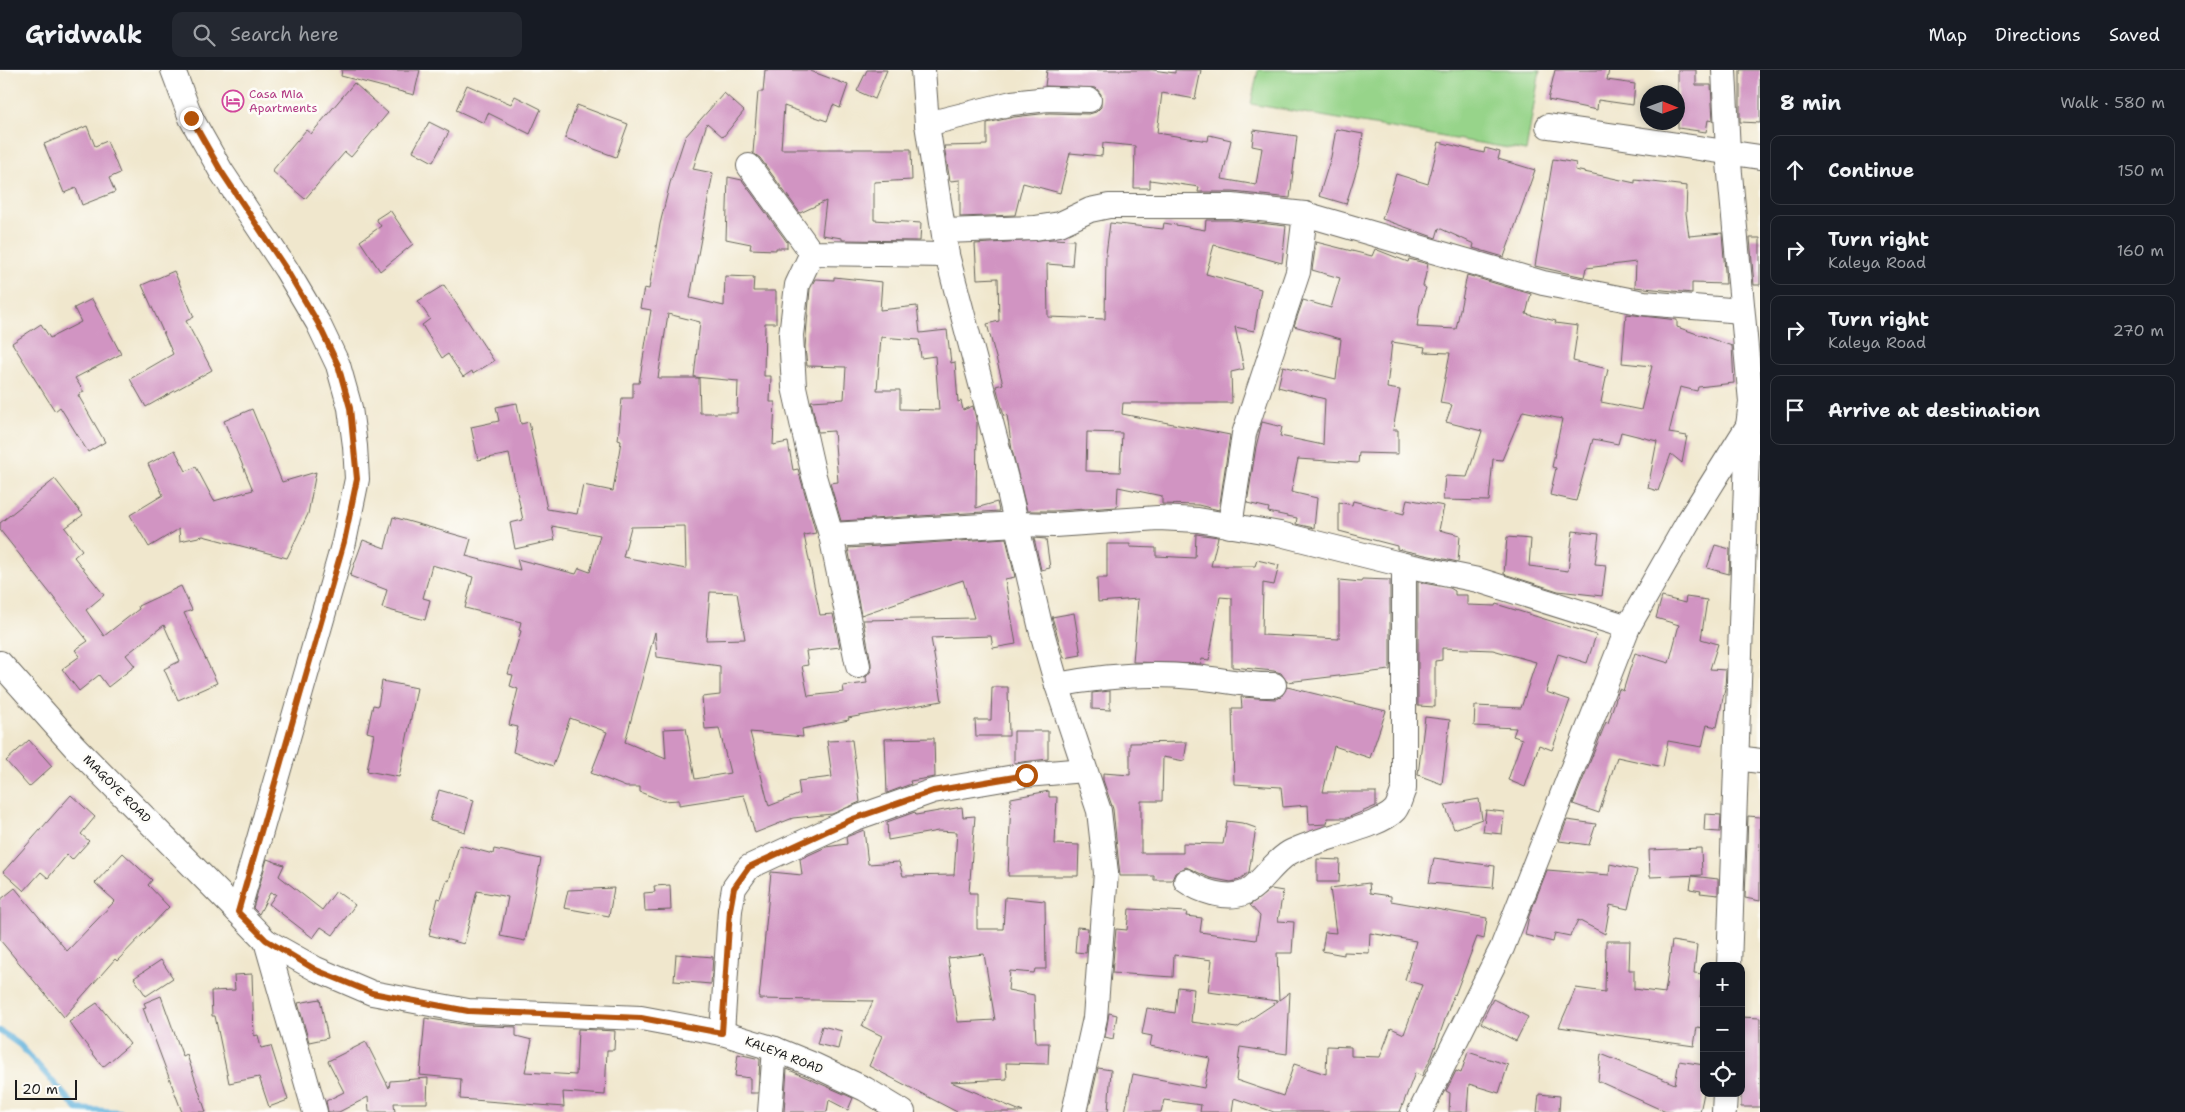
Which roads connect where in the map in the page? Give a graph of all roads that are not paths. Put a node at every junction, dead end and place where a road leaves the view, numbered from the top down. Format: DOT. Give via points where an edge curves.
graph roads {
  1 [pos="173,70"];
  2 [pos="923,70"];
  3 [pos="1724,70"];
  4 [pos="1089,100"];
  5 [pos="927,124"];
  6 [pos="1548,126"];
  7 [pos="1728,152"];
  8 [pos="1760,156"];
  9 [pos="750,166"];
  10 [pos="1305,214"];
  11 [pos="944,231"];
  12 [pos="812,253"];
  13 [pos="947,255"];
  14 [pos="1742,311"];
  15 [pos="1755,403"];
  16 [pos="1748,426"];
  17 [pos="1753,497"];
  18 [pos="1017,524"];
  19 [pos="1230,526"];
  20 [pos="831,535"];
  21 [pos="1404,565"];
  22 [pos="1628,627"];
  23 [pos="0,662"];
  24 [pos="858,666"];
  25 [pos="1057,685"];
  26 [pos="1274,685"];
  27 [pos="1748,760"];
  28 [pos="1084,770"];
  29 [pos="1186,881"];
  30 [pos="238,912"];
  31 [pos="266,940"];
  32 [pos="1729,962"];
  33 [pos="722,1033"];
  34 [pos="775,1049"];
  35 [pos="1725,1097"];
  36 [pos="315,1112"];
  37 [pos="770,1112"];
  38 [pos="903,1112"];
  39 [pos="1074,1112"];
  40 [pos="1420,1112"];
  41 [pos="1724,1112"];
  1 -- 30 [label="street" via="191,118 221,171 286,269 338,365 350,408 357,479 344,542"];
  2 -- 5 [label="street"];
  3 -- 7 [label="street"];
  4 -- 5 [label="street" via="1048,99 1012,103"];
  5 -- 11 [label="street"];
  6 -- 7 [label="street"];
  7 -- 8 [label="street"];
  7 -- 14 [label="street"];
  9 -- 12 [label="street"];
  10 -- 11 [label="street" via="1232,206 1110,206 1090,210 1060,224 1034,228"];
  10 -- 14 [label="street" via="1543,283 1644,303"];
  10 -- 19 [label="street" via="1298,272 1244,434"];
  11 -- 13 [label="street"];
  12 -- 13 [label="street"];
  12 -- 20 [label="street" via="796,285 791,335 794,387"];
  13 -- 18 [label="street"];
  14 -- 15 [label="street"];
  15 -- 16 [label="street"];
  16 -- 17 [label="street"];
  16 -- 22 [label="street"];
  17 -- 27 [label="street"];
  18 -- 19 [label="street" via="1054,526 1158,518"];
  18 -- 20 [label="street"];
  18 -- 25 [label="street"];
  19 -- 21 [label="street" via="1280,534"];
  20 -- 24 [label="street"];
  21 -- 22 [label="street" via="1478,580"];
  21 -- 29 [label="street" via="1404,789 1395,810 1378,821 1290,852 1243,893 1227,895 1205,891"];
  22 -- 40 [label="street" via="1502,948"];
  23 -- 30 [label="street, MAGOYE ROAD" via="74,746"];
  25 -- 26 [label="street" via="1099,676 1145,674"];
  25 -- 28 [label="street"];
  27 -- 32 [label="street"];
  28 -- 33 [label="street" via="1026,775 933,791 853,819 749,867 734,888 730,910"];
  28 -- 39 [label="street" via="1099,811 1106,873 1095,1018"];
  30 -- 31 [label="street, KALEYA ROAD"];
  31 -- 33 [label="street, KALEYA ROAD" via="316,970 372,993 468,1011 641,1018"];
  31 -- 36 [label="street"];
  33 -- 34 [label="street, KALEYA ROAD"];
  34 -- 37 [label="street"];
  34 -- 38 [label="street, KALEYA ROAD" via="865,1089"];
  35 -- 41 [label="street"];
}
